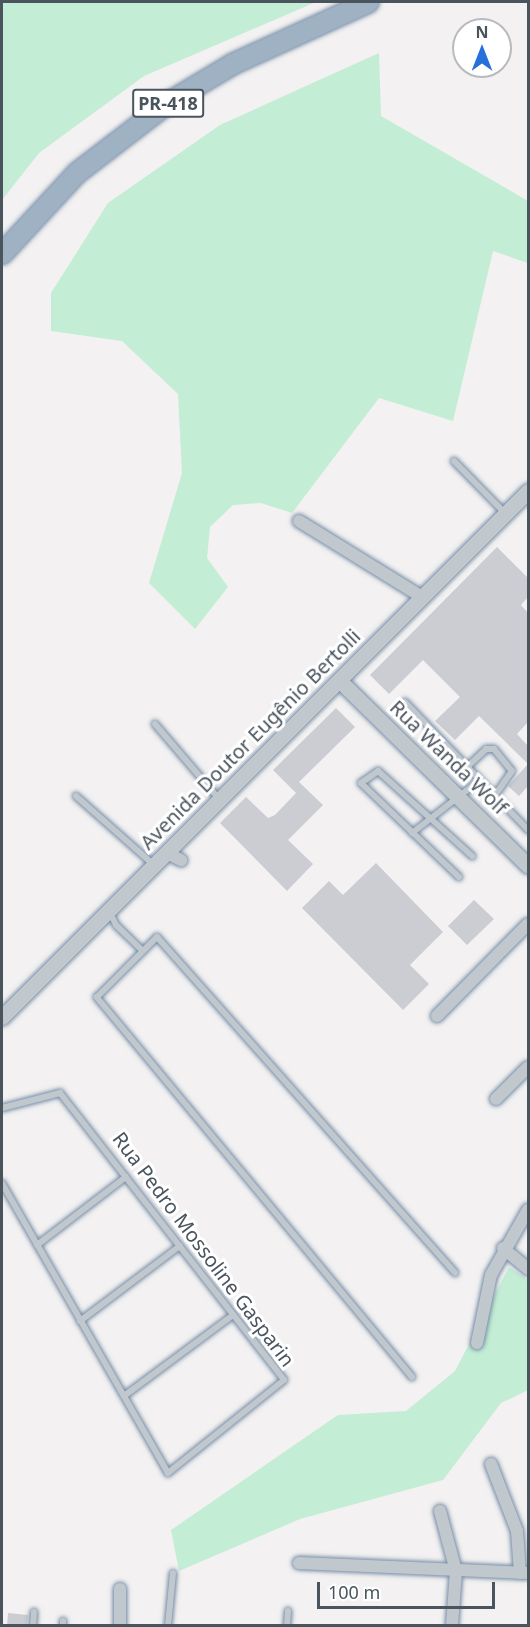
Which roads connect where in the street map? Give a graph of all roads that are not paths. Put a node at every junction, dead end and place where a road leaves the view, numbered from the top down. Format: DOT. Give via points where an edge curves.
graph roads {
  1 [pos="369,2"];
  2 [pos="2,254"];
  3 [pos="454,461"];
  4 [pos="528,490"];
  5 [pos="505,514"];
  6 [pos="299,521"];
  7 [pos="422,597"];
  8 [pos="339,680"];
  9 [pos="405,702"];
  10 [pos="155,724"];
  11 [pos="468,766"];
  12 [pos="480,780"];
  13 [pos="461,795"];
  14 [pos="495,795"];
  15 [pos="76,796"];
  16 [pos="220,800"];
  17 [pos="431,817"];
  18 [pos="528,830"];
  19 [pos="412,832"];
  20 [pos="167,853"];
  21 [pos="472,856"];
  22 [pos="181,860"];
  23 [pos="154,865"];
  24 [pos="528,866"];
  25 [pos="459,877"];
  26 [pos="109,910"];
  27 [pos="528,924"];
  28 [pos="141,948"];
  29 [pos="437,1016"];
  30 [pos="2,1017"];
  31 [pos="528,1066"];
  32 [pos="496,1099"];
  33 [pos="2,1108"];
  34 [pos="126,1177"];
  35 [pos="2,1183"];
  36 [pos="528,1210"];
  37 [pos="37,1245"];
  38 [pos="180,1246"];
  39 [pos="503,1248"];
  40 [pos="528,1269"];
  41 [pos="455,1274"];
  42 [pos="233,1316"];
  43 [pos="80,1321"];
  44 [pos="477,1343"];
  45 [pos="412,1377"];
  46 [pos="124,1396"];
  47 [pos="491,1464"];
  48 [pos="440,1511"];
  49 [pos="299,1563"];
  50 [pos="456,1571"];
  51 [pos="173,1573"];
  52 [pos="524,1573"];
  53 [pos="120,1589"];
  54 [pos="288,1611"];
  55 [pos="34,1612"];
  56 [pos="123,1625"];
  57 [pos="33,1626"];
  58 [pos="168,1626"];
  59 [pos="287,1626"];
  60 [pos="452,1626"];
  1 -- 2 [label="highway, PR-418" via="233,64 171,101 77,173"];
  3 -- 5 [label="lane"];
  4 -- 5 [label="street, Avenida Doutor Eugênio Bertolli"];
  5 -- 7 [label="street, Avenida Doutor Eugênio Bertolli"];
  6 -- 7 [label="street"];
  7 -- 8 [label="street, Avenida Doutor Eugênio Bertolli"];
  8 -- 13 [label="street, Rua Wanda Wolf"];
  8 -- 16 [label="street, Avenida Doutor Eugênio Bertolli"];
  9 -- 11 [label="lane"];
  10 -- 16 [label="lane"];
  11 -- 12 [label="lane"];
  11 -- 14 [label="lane" via="486,749 494,750 512,771"];
  12 -- 13 [label="lane"];
  12 -- 14 [label="lane"];
  13 -- 17 [label="lane"];
  13 -- 24 [label="street, Rua Wanda Wolf"];
  14 -- 18 [label="lane"];
  15 -- 23 [label="lane"];
  16 -- 20 [label="street, Avenida Doutor Eugênio Bertolli"];
  17 -- 19 [label="lane"];
  17 -- 19 [label="lane" via="378,771 361,783"];
  17 -- 21 [label="lane"];
  19 -- 25 [label="lane"];
  20 -- 22 [label="street"];
  20 -- 23 [label="street, Avenida Doutor Eugênio Bertolli"];
  23 -- 26 [label="street, Avenida Doutor Eugênio Bertolli"];
  26 -- 28 [label="lane" via="116,925"];
  26 -- 30 [label="street, Avenida Doutor Eugênio Bertolli"];
  27 -- 29 [label="street"];
  28 -- 41 [label="lane" via="157,937"];
  28 -- 45 [label="lane" via="97,997"];
  31 -- 32 [label="street"];
  33 -- 34 [label="lane, Rua Pedro Mossoline Gasparin" via="12,1101 60,1093"];
  34 -- 37 [label="lane"];
  34 -- 38 [label="lane, Rua Pedro Mossoline Gasparin"];
  35 -- 37 [label="lane, Rua Pedro Mossoline Gasparin"];
  36 -- 39 [label="street"];
  37 -- 43 [label="lane, Rua Pedro Mossoline Gasparin"];
  38 -- 42 [label="lane, Rua Pedro Mossoline Gasparin"];
  38 -- 43 [label="lane"];
  39 -- 40 [label="street"];
  39 -- 44 [label="street" via="491,1275"];
  42 -- 46 [label="lane"];
  42 -- 46 [label="lane, Rua Pedro Mossoline Gasparin" via="284,1380 168,1473"];
  43 -- 46 [label="lane, Rua Pedro Mossoline Gasparin"];
  47 -- 52 [label="street" via="517,1531"];
  48 -- 50 [label="street"];
  49 -- 50 [label="street"];
  50 -- 52 [label="street"];
  50 -- 60 [label="street"];
  51 -- 58 [label="lane"];
  53 -- 56 [label="street"];
  54 -- 59 [label="lane"];
  55 -- 57 [label="lane"];
}
